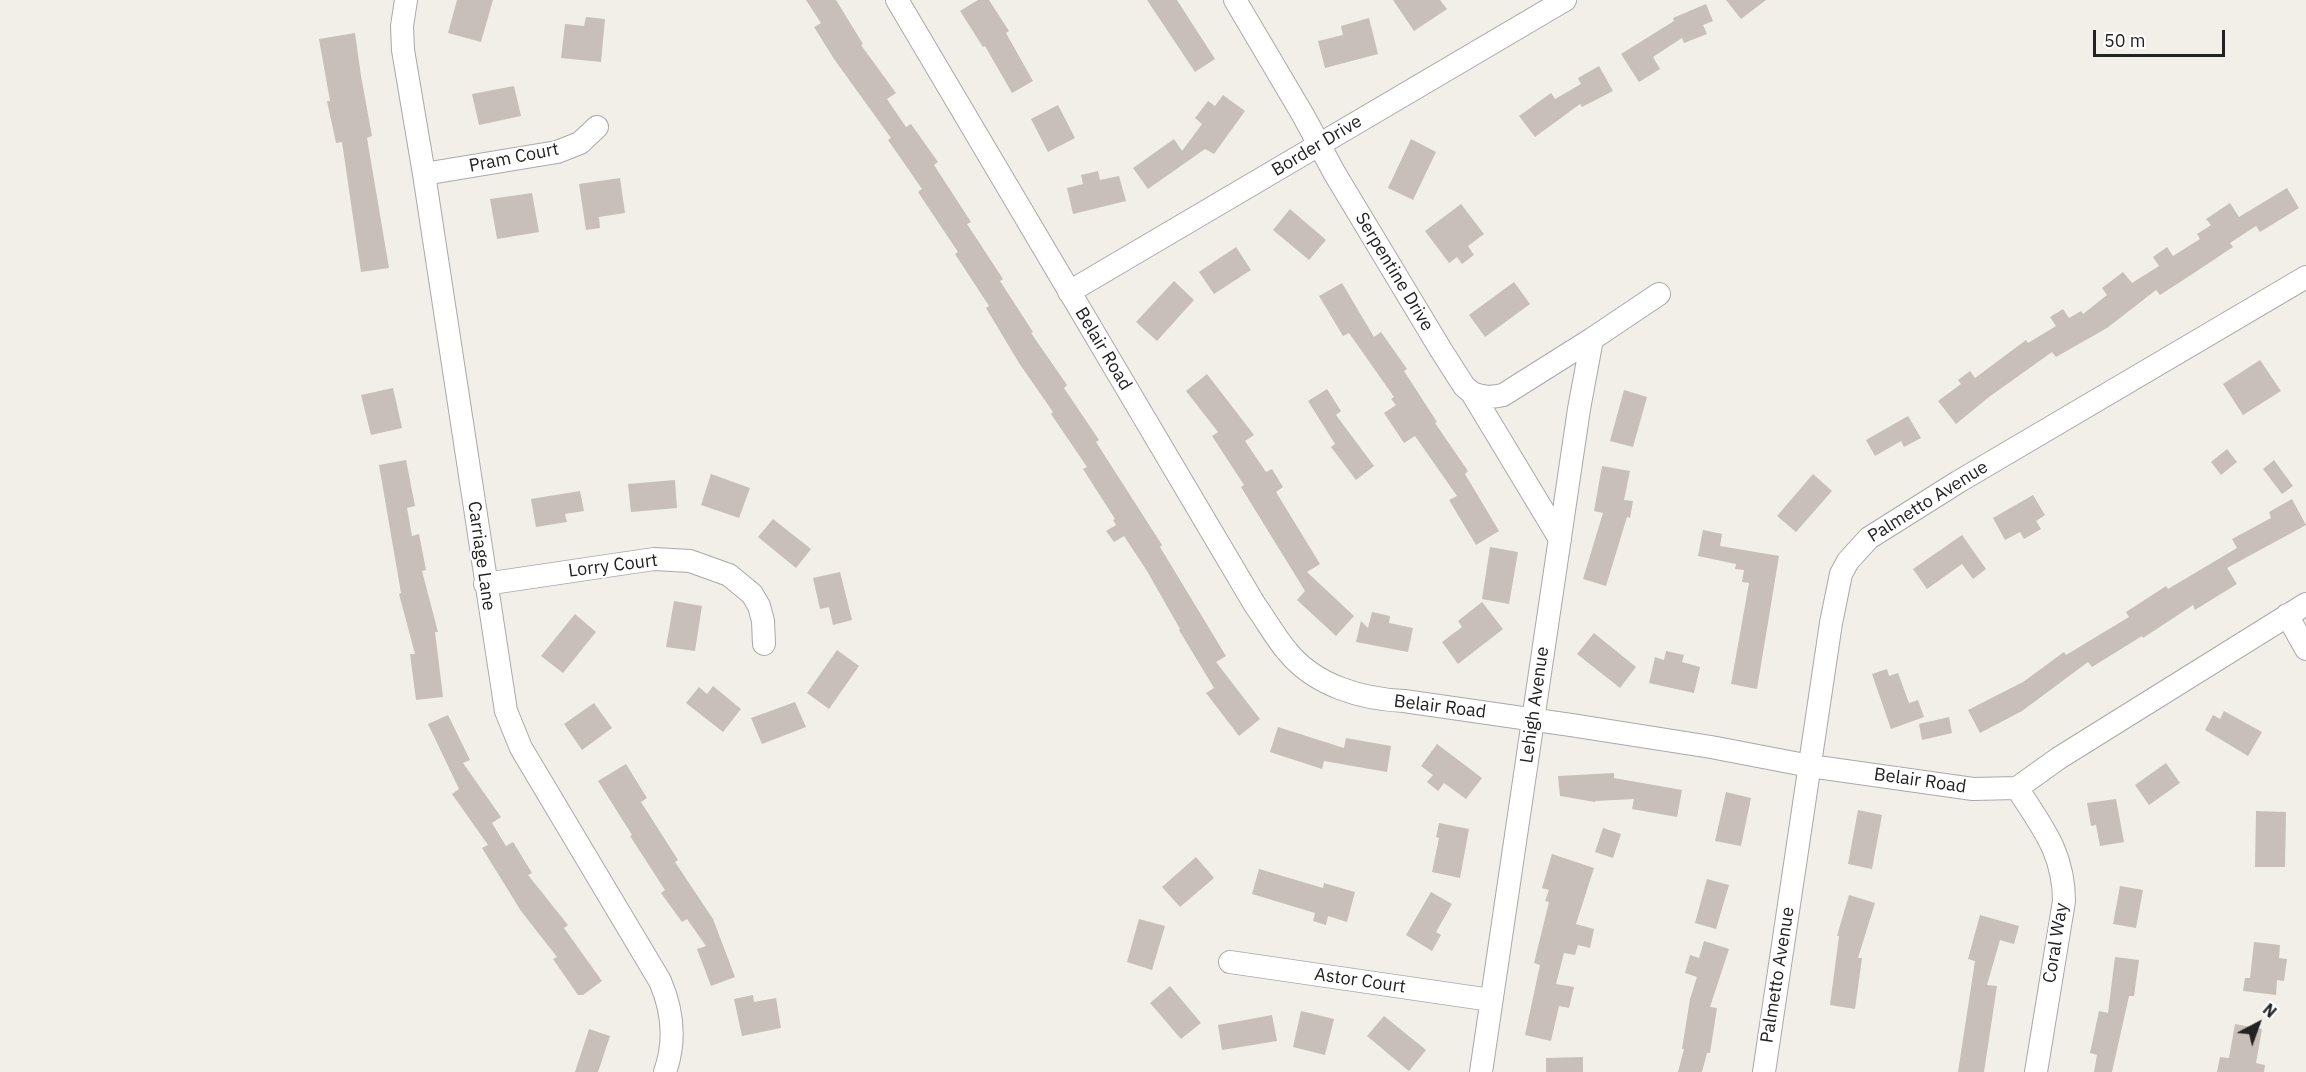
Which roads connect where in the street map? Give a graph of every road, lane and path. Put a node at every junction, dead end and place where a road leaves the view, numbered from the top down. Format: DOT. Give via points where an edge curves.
graph roads {
  1 [pos="406,0"];
  2 [pos="897,0"];
  3 [pos="1235,0"];
  4 [pos="1565,0"];
  5 [pos="597,127"];
  6 [pos="1319,145"];
  7 [pos="424,174"];
  8 [pos="2306,277"];
  9 [pos="1069,292"];
  10 [pos="1659,294"];
  11 [pos="1592,339"];
  12 [pos="1472,393"];
  13 [pos="1560,539"];
  14 [pos="485,584"];
  15 [pos="2297,610"];
  16 [pos="764,644"];
  17 [pos="2306,649"];
  18 [pos="1533,720"];
  19 [pos="1810,766"];
  20 [pos="2017,789"];
  21 [pos="1230,962"];
  22 [pos="1491,1000"];
  23 [pos="665,1072"];
  24 [pos="1480,1072"];
  25 [pos="1764,1072"];
  26 [pos="2036,1072"];
  1 -- 7 [label="street, Carriage Lane" via="402,50"];
  2 -- 9 [label="street, Belair Road"];
  3 -- 6 [label="street, Serpentine Drive"];
  4 -- 6 [label="street, Border Drive"];
  5 -- 7 [label="street, Pram Court" via="580,143 557,152"];
  6 -- 9 [label="street, Border Drive"];
  6 -- 12 [label="street, Serpentine Drive" via="1441,350"];
  7 -- 14 [label="street, Carriage Lane"];
  8 -- 19 [label="street, Palmetto Avenue" via="1959,482 1857,548 1837,589"];
  9 -- 18 [label="street, Belair Road" via="1255,605 1288,653 1325,682 1364,697"];
  10 -- 11 [label="street"];
  11 -- 12 [label="street" via="1503,395 1482,397"];
  11 -- 13 [label="street, Lehigh Avenue"];
  12 -- 13 [label="street, Serpentine Drive"];
  13 -- 18 [label="street, Lehigh Avenue"];
  14 -- 16 [label="street, Lorry Court" via="654,559 690,561 729,575 752,594 763,621"];
  14 -- 23 [label="street, Carriage Lane" via="501,688 512,730 665,994 672,1029"];
  15 -- 17 [label="street"];
  15 -- 20 [label="street" via="2059,758"];
  18 -- 19 [label="street, Belair Road"];
  18 -- 22 [label="street, Lehigh Avenue"];
  19 -- 20 [label="street, Belair Road" via="1973,789"];
  19 -- 25 [label="street, Palmetto Avenue"];
  20 -- 26 [label="street, Coral Way" via="2059,859 2064,886"];
  21 -- 22 [label="street, Astor Court"];
  22 -- 24 [label="street, Lehigh Avenue"];
}
